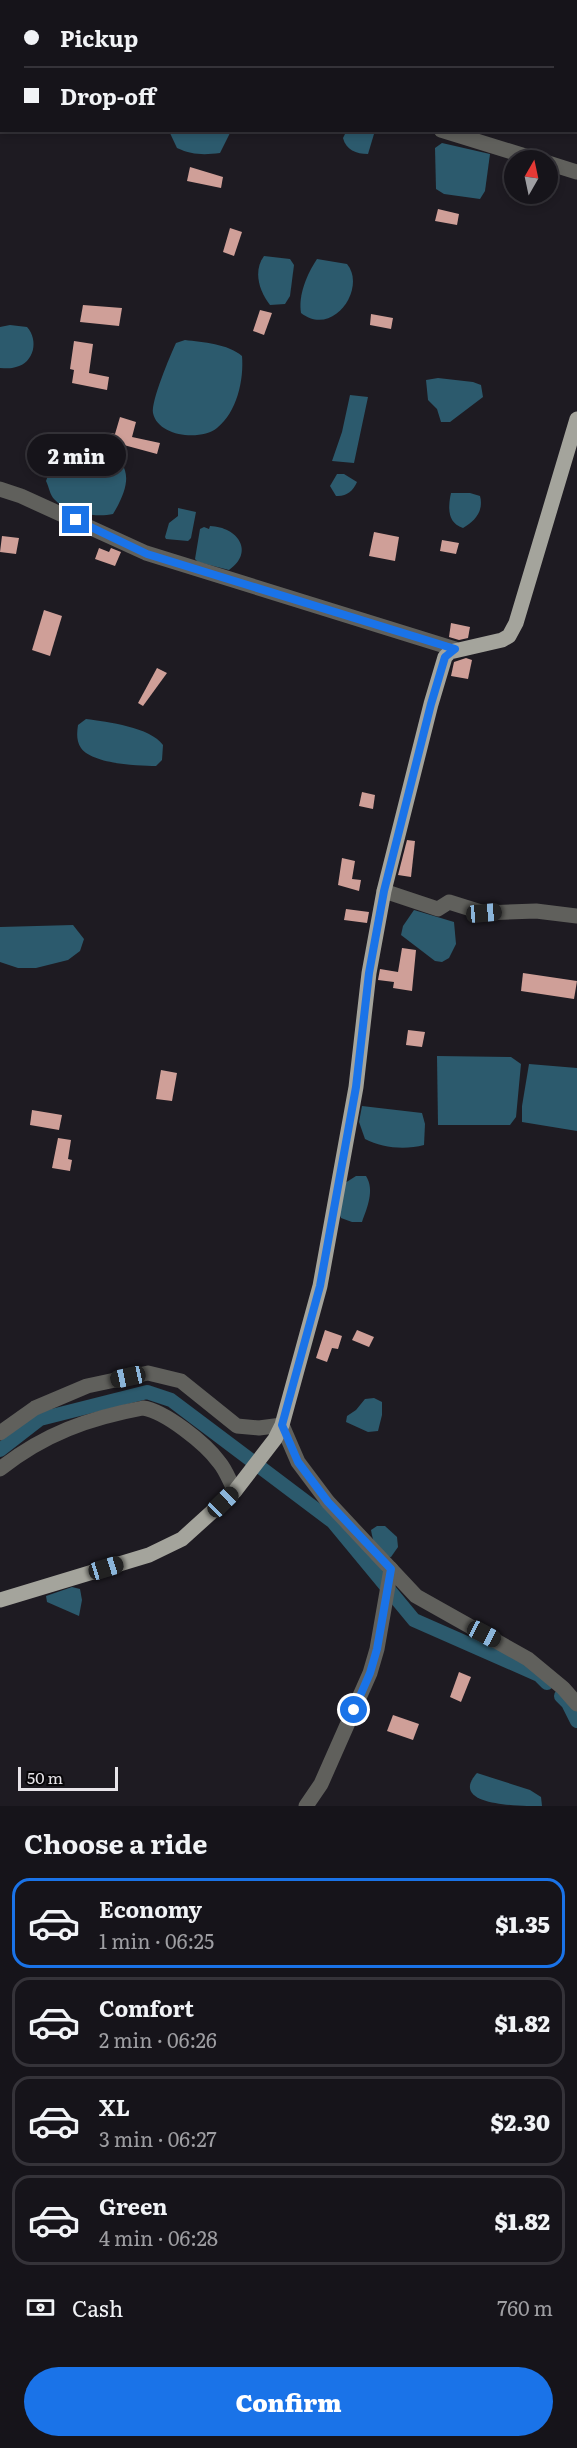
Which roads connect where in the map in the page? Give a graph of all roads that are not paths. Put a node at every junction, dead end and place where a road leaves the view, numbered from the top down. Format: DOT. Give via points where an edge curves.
graph roads {
  1 [pos="447,132"];
  2 [pos="506,150"];
  3 [pos="558,166"];
  4 [pos="577,172"];
  5 [pos="577,419"];
  6 [pos="0,489"];
  7 [pos="455,649"];
  8 [pos="384,891"];
  9 [pos="577,916"];
  10 [pos="282,1425"];
  11 [pos="0,1433"];
  12 [pos="0,1469"];
  13 [pos="236,1489"];
  14 [pos="391,1569"];
  15 [pos="0,1600"];
  16 [pos="577,1704"];
  17 [pos="306,1806"];
  1 -- 2 [label="street"];
  3 -- 4 [label="street"];
  5 -- 7 [label="main road" via="516,623 502,640"];
  6 -- 7 [label="street" via="147,554"];
  7 -- 8 [label="main road" via="445,657 431,704"];
  8 -- 9 [label="street" via="438,909 449,902 484,913 536,911"];
  8 -- 10 [label="main road" via="369,973 356,1087 320,1286"];
  10 -- 11 [label="street" via="237,1426 181,1381 148,1373 87,1386 35,1408"];
  10 -- 13 [label="main road"];
  10 -- 14 [label="street" via="298,1462 328,1502"];
  12 -- 13 [label="street" via="71,1426 143,1408 164,1416 206,1447"];
  13 -- 15 [label="main road" via="182,1539 149,1555"];
  14 -- 16 [label="street" via="416,1596 528,1659"];
  14 -- 17 [label="street" via="370,1673 321,1784"];
}
